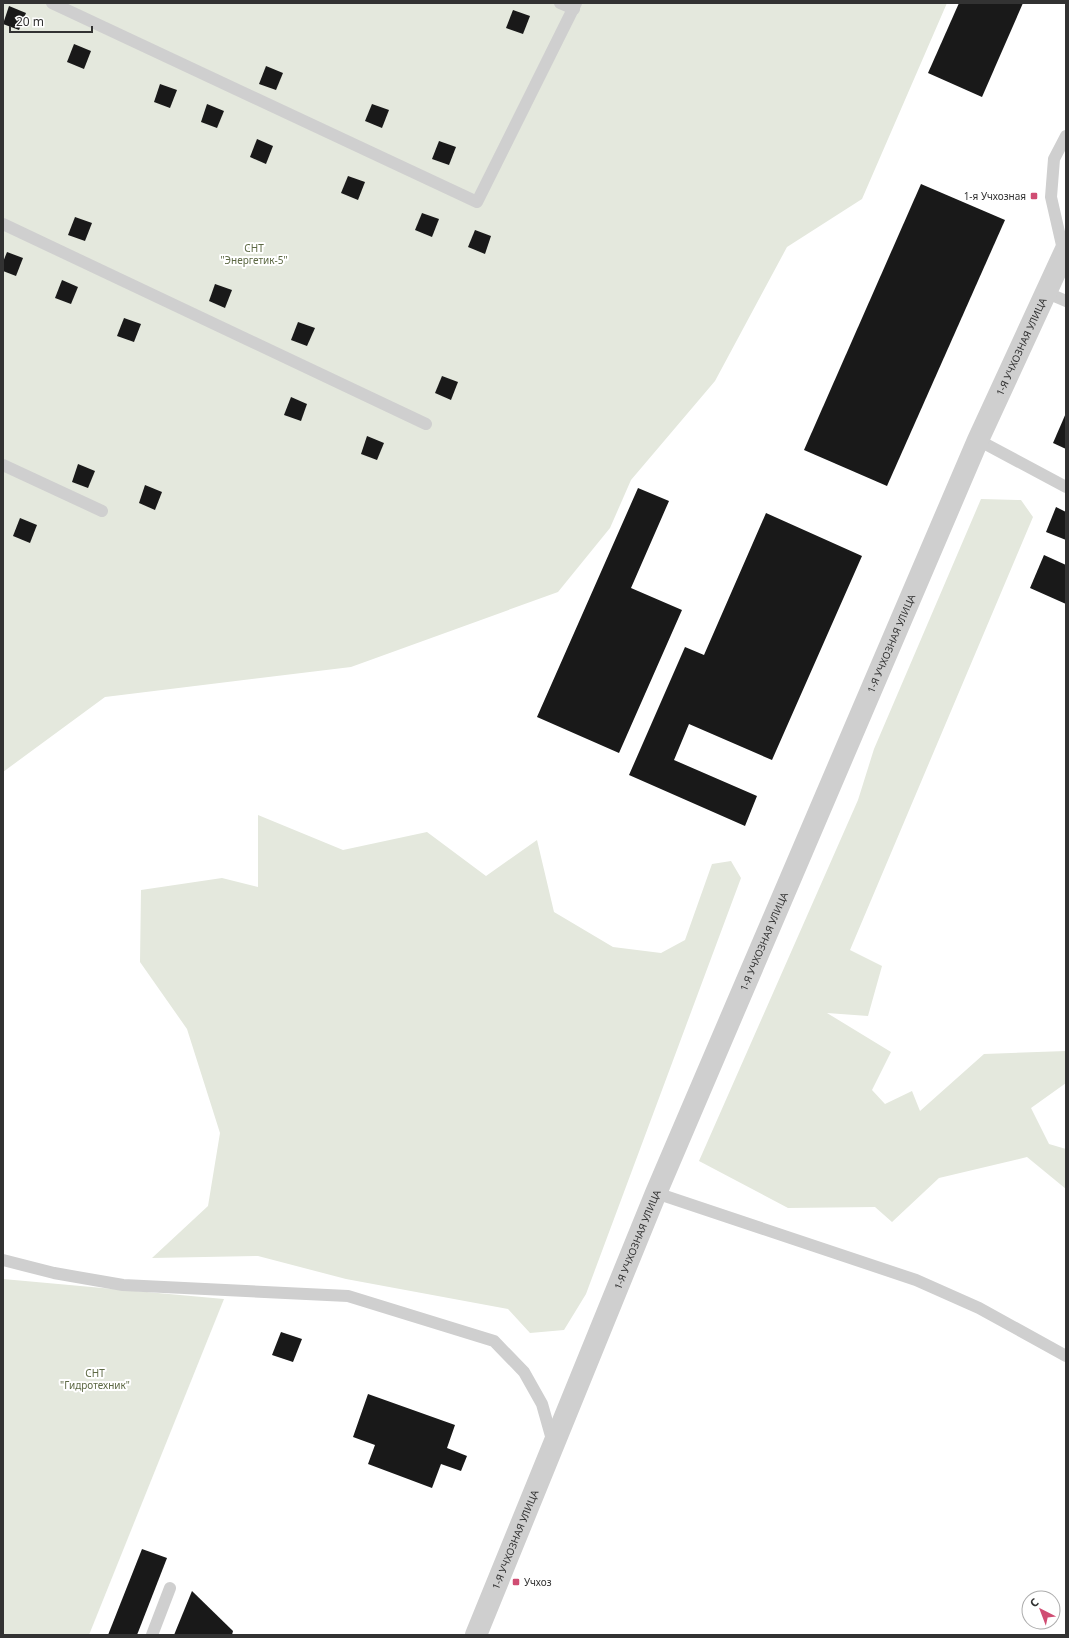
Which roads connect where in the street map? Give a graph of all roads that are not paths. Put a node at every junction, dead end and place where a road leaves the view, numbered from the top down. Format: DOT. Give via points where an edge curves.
graph roads {
  1 [pos="52,3"];
  2 [pos="560,3"];
  3 [pos="575,6"];
  4 [pos="1066,136"];
  5 [pos="3,224"];
  6 [pos="1065,251"];
  7 [pos="1045,292"];
  8 [pos="1066,301"];
  9 [pos="426,424"];
  10 [pos="978,440"];
  11 [pos="3,466"];
  12 [pos="1066,487"];
  13 [pos="102,511"];
  14 [pos="656,1193"];
  15 [pos="3,1260"];
  16 [pos="1066,1356"];
  17 [pos="553,1444"];
  18 [pos="170,1588"];
  19 [pos="152,1635"];
  20 [pos="476,1635"];
  1 -- 3 [label="lane" via="477,202"];
  2 -- 3 [label="lane"];
  4 -- 6 [label="lane, 1-Я УЧХОЗНАЯ УЛИЦА" via="1054,159 1051,197"];
  5 -- 9 [label="lane"];
  6 -- 7 [label="street, 1-Я УЧХОЗНАЯ УЛИЦА"];
  7 -- 8 [label="lane"];
  7 -- 10 [label="street, 1-Я УЧХОЗНАЯ УЛИЦА"];
  10 -- 12 [label="lane"];
  10 -- 14 [label="street, 1-Я УЧХОЗНАЯ УЛИЦА"];
  11 -- 13 [label="lane"];
  14 -- 16 [label="lane" via="916,1280 979,1308"];
  14 -- 17 [label="street, 1-Я УЧХОЗНАЯ УЛИЦА"];
  15 -- 17 [label="lane" via="54,1273 123,1285 348,1296 494,1341 524,1372 542,1404"];
  17 -- 20 [label="street, 1-Я УЧХОЗНАЯ УЛИЦА"];
  18 -- 19 [label="lane"];
}
